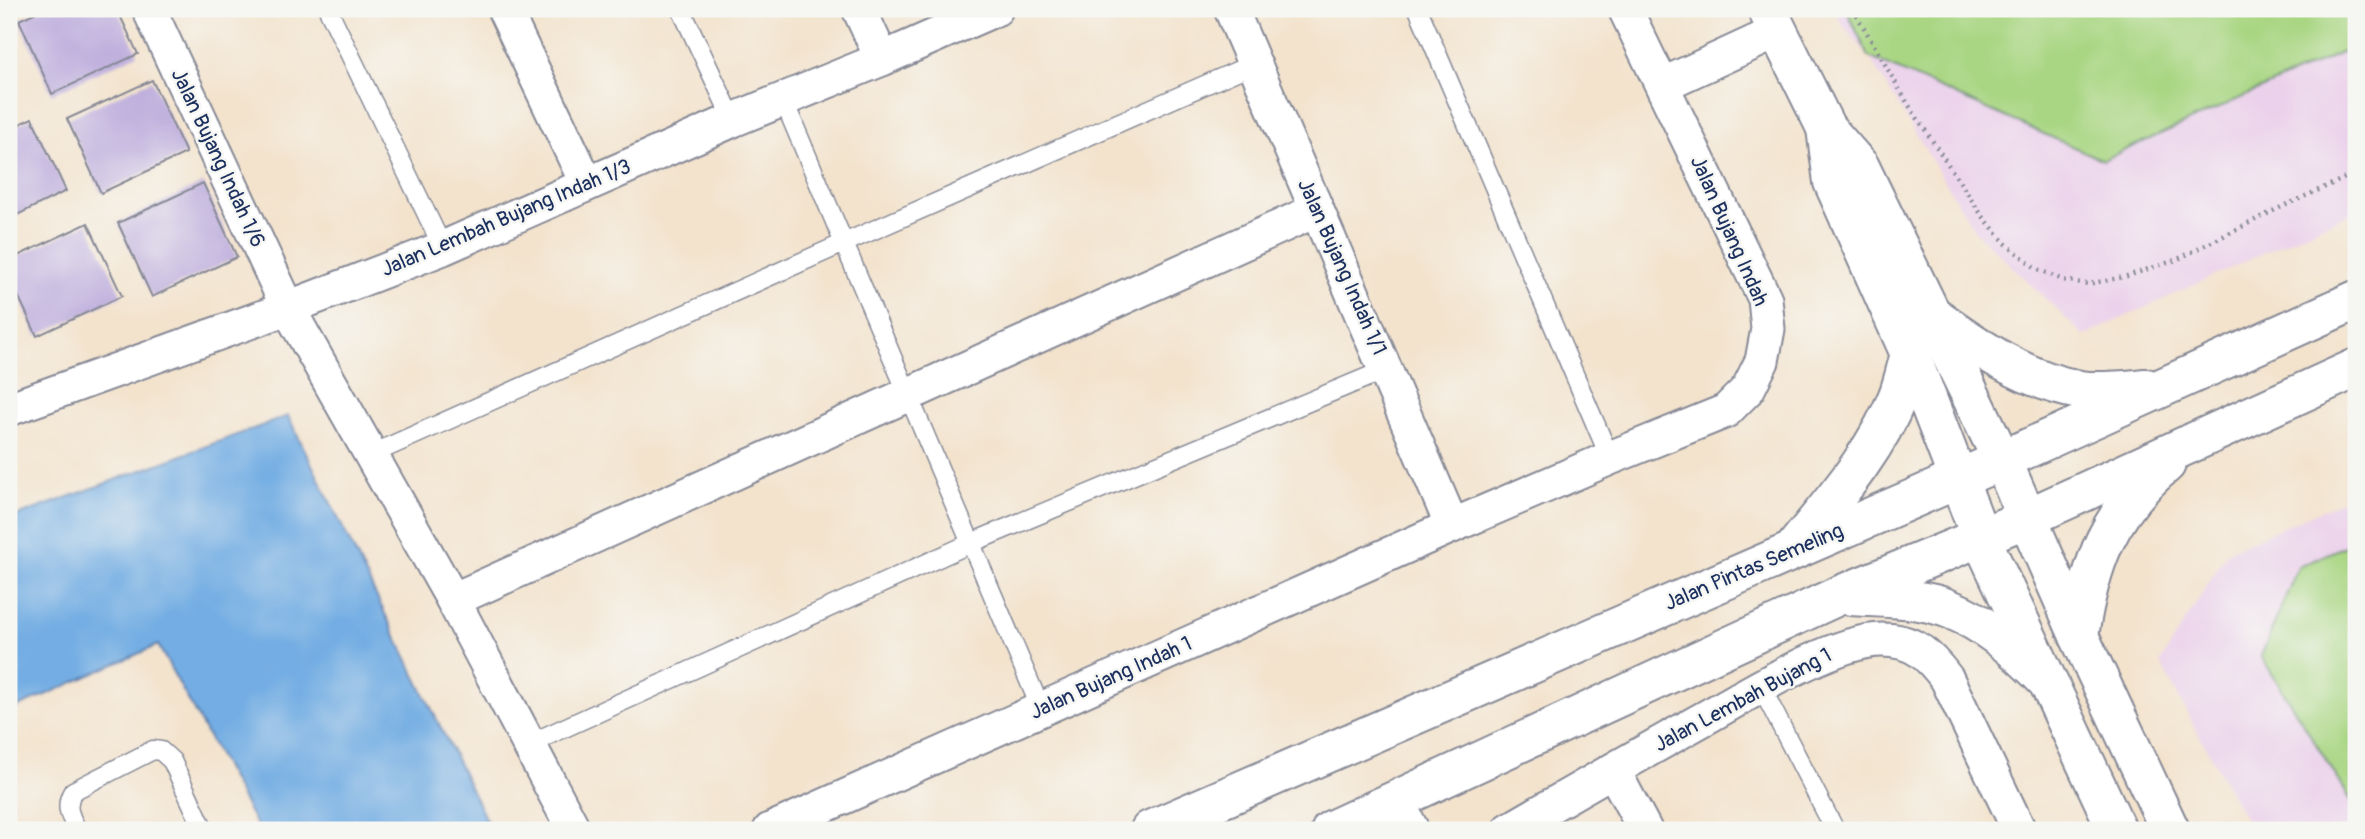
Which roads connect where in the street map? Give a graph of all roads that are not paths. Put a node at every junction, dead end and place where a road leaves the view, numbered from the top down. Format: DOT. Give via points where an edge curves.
graph roads {
  1 [pos="149,9"];
  2 [pos="328,9"];
  3 [pos="504,9"];
  4 [pos="681,9"];
  5 [pos="859,9"];
  6 [pos="996,9"];
  7 [pos="1231,9"];
  8 [pos="1419,9"];
  9 [pos="1625,9"];
  10 [pos="1773,20"];
  11 [pos="882,59"];
  12 [pos="1255,63"];
  13 [pos="1662,85"];
  14 [pos="783,99"];
  15 [pos="733,120"];
  16 [pos="1826,128"];
  17 [pos="587,184"];
  18 [pos="1317,210"];
  19 [pos="844,243"];
  20 [pos="443,248"];
  21 [pos="2356,300"];
  22 [pos="288,308"];
  23 [pos="1930,313"];
  24 [pos="1910,354"];
  25 [pos="2356,368"];
  26 [pos="1387,369"];
  27 [pos="2167,386"];
  28 [pos="908,395"];
  29 [pos="9,409"];
  30 [pos="2194,440"];
  31 [pos="370,455"];
  32 [pos="1610,458"];
  33 [pos="2002,460"];
  34 [pos="1957,480"];
  35 [pos="2027,518"];
  36 [pos="1452,526"];
  37 [pos="1981,538"];
  38 [pos="971,543"];
  39 [pos="1794,549"];
  40 [pos="1840,595"];
  41 [pos="453,600"];
  42 [pos="2079,636"];
  43 [pos="2047,681"];
  44 [pos="1761,687"];
  45 [pos="1041,709"];
  46 [pos="528,744"];
  47 [pos="1613,770"];
  48 [pos="1404,815"];
  49 [pos="77,830"];
  50 [pos="204,830"];
  51 [pos="574,830"];
  52 [pos="770,830"];
  53 [pos="1150,830"];
  54 [pos="1331,830"];
  55 [pos="1509,830"];
  56 [pos="1644,830"];
  57 [pos="1835,830"];
  58 [pos="2020,830"];
  59 [pos="2117,830"];
  60 [pos="2170,830"];
  1 -- 22 [label="street, Jalan Bujang Indah 1/6"];
  2 -- 20 [label="lane"];
  3 -- 17 [label="street"];
  4 -- 15 [label="lane"];
  5 -- 11 [label="street"];
  6 -- 11 [label="street, Jalan Lembah Bujang Indah 1/3"];
  7 -- 12 [label="street, Jalan Bujang Indah 1/1"];
  8 -- 32 [label="lane"];
  9 -- 13 [label="street, Jalan Bujang Indah"];
  10 -- 13 [label="street"];
  10 -- 16 [label="main road"];
  11 -- 14 [label="street, Jalan Lembah Bujang Indah 1/3"];
  12 -- 18 [label="street, Jalan Bujang Indah 1/1"];
  12 -- 19 [label="lane"];
  13 -- 32 [label="street, Jalan Bujang Indah" via="1765,299 1768,329 1762,361 1748,389 1726,411"];
  14 -- 15 [label="street, Jalan Lembah Bujang Indah 1/3"];
  14 -- 19 [label="lane"];
  15 -- 17 [label="street, Jalan Lembah Bujang Indah 1/3"];
  16 -- 23 [label="main road" via="1860,167"];
  16 -- 24 [label="main road" via="1833,182"];
  17 -- 20 [label="street, Jalan Lembah Bujang Indah 1/3"];
  18 -- 26 [label="street, Jalan Bujang Indah 1/1"];
  18 -- 28 [label="street"];
  19 -- 28 [label="lane"];
  19 -- 31 [label="lane"];
  20 -- 22 [label="street, Jalan Lembah Bujang Indah 1/3"];
  21 -- 27 [label="main road, Jalan Pintas Semeling"];
  22 -- 29 [label="street, Jalan Lembah Bujang Indah 1/3"];
  22 -- 31 [label="street, Jalan Bujang Indah 1/6"];
  23 -- 27 [label="main road" via="2009,365 2049,382 2082,390"];
  23 -- 33 [label="main road"];
  24 -- 34 [label="main road"];
  24 -- 39 [label="main road" via="1898,396 1880,433"];
  25 -- 30 [label="main road"];
  26 -- 36 [label="street, Jalan Bujang Indah 1/1"];
  26 -- 38 [label="lane"];
  27 -- 33 [label="main road, Jalan Pintas Semeling"];
  28 -- 38 [label="lane"];
  28 -- 41 [label="street"];
  30 -- 35 [label="main road"];
  30 -- 42 [label="main road" via="2135,492 2117,517 2092,569"];
  31 -- 41 [label="street, Jalan Bujang Indah 1/6"];
  32 -- 36 [label="street, Jalan Bujang Indah"];
  33 -- 34 [label="main road, Jalan Pintas Semeling"];
  33 -- 35 [label="main road"];
  34 -- 37 [label="main road"];
  34 -- 39 [label="main road, Jalan Pintas Semeling"];
  35 -- 37 [label="main road"];
  35 -- 42 [label="main road"];
  36 -- 45 [label="street, Jalan Bujang Indah 1"];
  37 -- 40 [label="main road"];
  37 -- 43 [label="main road"];
  38 -- 45 [label="lane"];
  38 -- 46 [label="lane"];
  39 -- 53 [label="main road, Jalan Pintas Semeling"];
  40 -- 43 [label="main road" via="1908,600 1952,610 2028,660"];
  40 -- 48 [label="main road"];
  41 -- 46 [label="street, Jalan Bujang Indah 1/6"];
  42 -- 60 [label="main road"];
  43 -- 59 [label="main road"];
  44 -- 47 [label="street, Jalan Lembah Bujang 1"];
  44 -- 57 [label="lane"];
  44 -- 58 [label="street, Jalan Lembah Bujang 1" via="1856,643 1883,640 1913,646 1931,658 1947,679"];
  45 -- 52 [label="street, Jalan Bujang Indah 1"];
  46 -- 51 [label="street, Jalan Bujang Indah 1/6"];
  47 -- 55 [label="street, Jalan Lembah Bujang 1"];
  47 -- 56 [label="street"];
  48 -- 54 [label="main road"];
  49 -- 50 [label="lane" via="67,809 73,791 153,750 172,761"];
}
